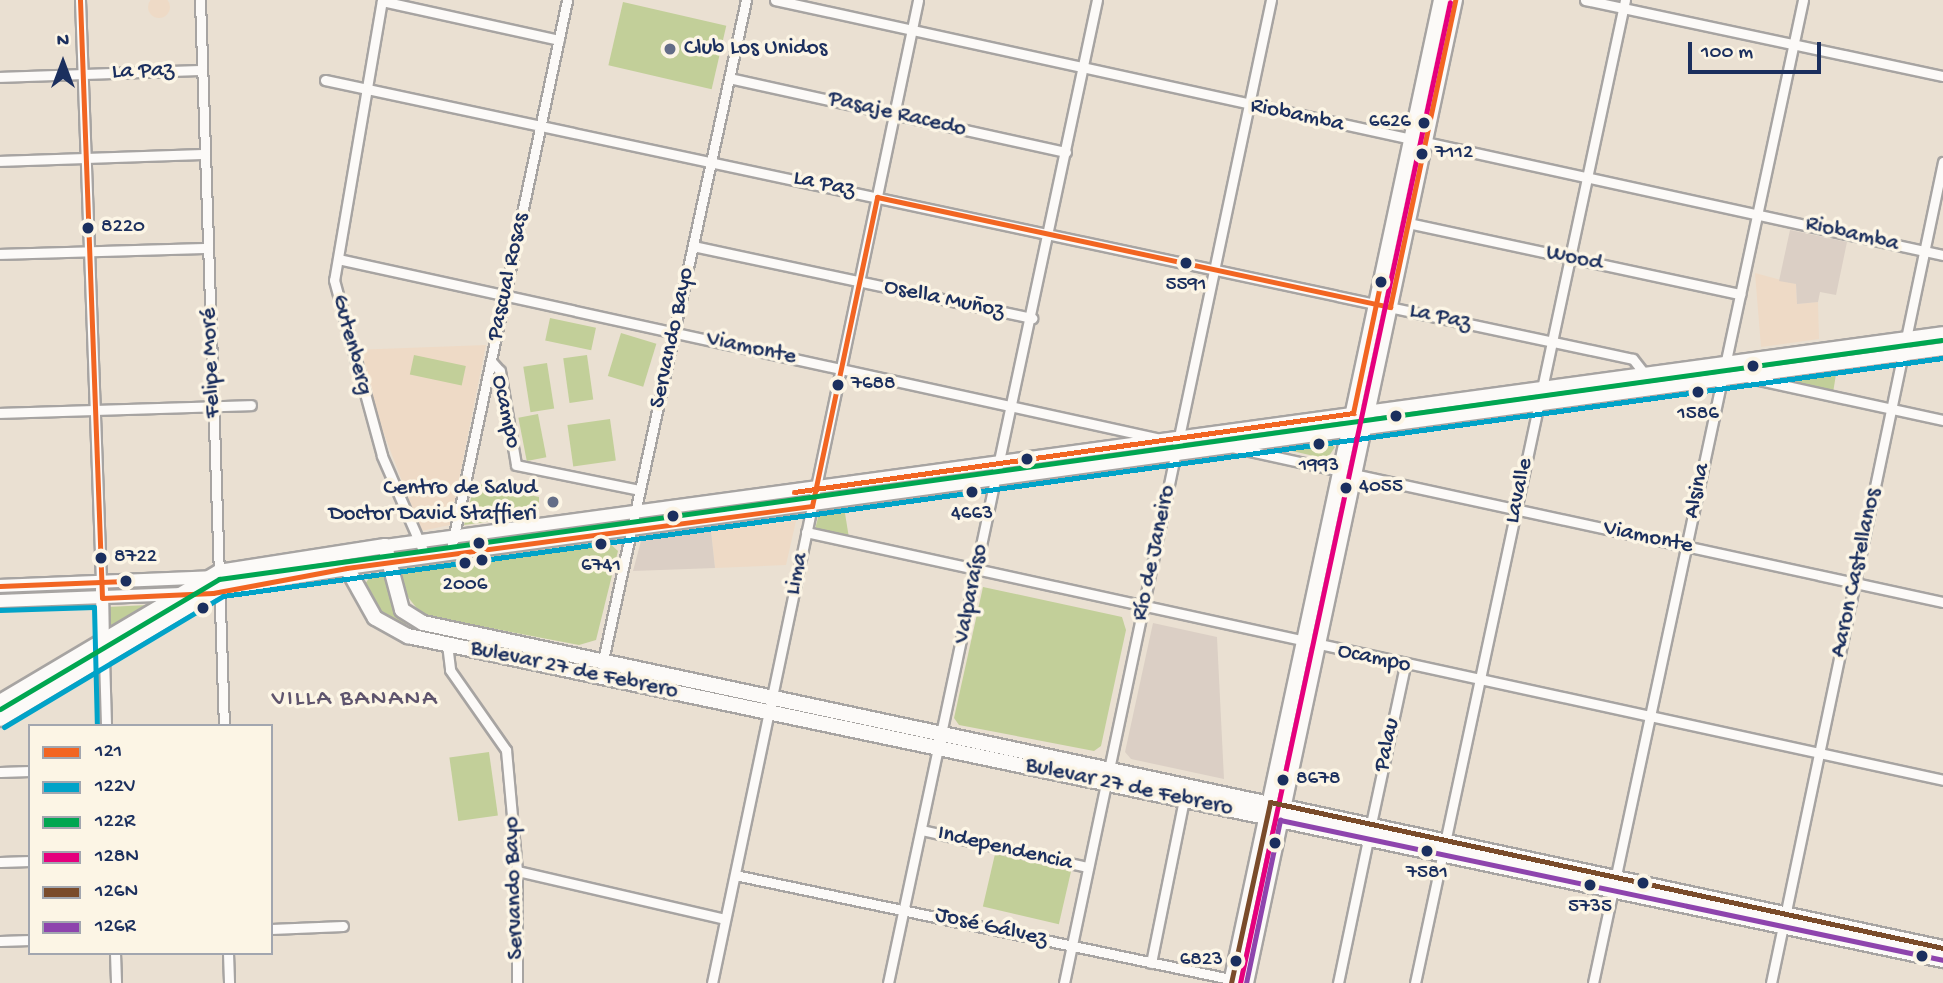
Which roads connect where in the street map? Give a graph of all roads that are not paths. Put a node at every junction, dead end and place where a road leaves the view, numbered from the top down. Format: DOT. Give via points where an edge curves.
graph roads {
  1 [pos="80,0"];
  2 [pos="200,0"];
  3 [pos="382,0"];
  4 [pos="567,0"];
  5 [pos="746,0"];
  6 [pos="775,0"];
  7 [pos="918,0"];
  8 [pos="1097,0"];
  9 [pos="1271,0"];
  10 [pos="1441,0"];
  11 [pos="1455,0"];
  12 [pos="1586,0"];
  13 [pos="1802,0"];
  14 [pos="1624,4"];
  15 [pos="912,31"];
  16 [pos="559,40"];
  17 [pos="1793,44"];
  18 [pos="1083,69"];
  19 [pos="202,71"];
  20 [pos="82,74"];
  21 [pos="1943,76"];
  22 [pos="0,77"];
  23 [pos="729,78"];
  24 [pos="325,80"];
  25 [pos="370,89"];
  26 [pos="1249,106"];
  27 [pos="894,114"];
  28 [pos="541,125"];
  29 [pos="1418,141"];
  30 [pos="1066,152"];
  31 [pos="205,154"];
  32 [pos="86,158"];
  33 [pos="0,161"];
  34 [pos="711,161"];
  35 [pos="1943,162"];
  36 [pos="1587,176"];
  37 [pos="877,197"];
  38 [pos="1757,214"];
  39 [pos="1408,223"];
  40 [pos="1049,234"];
  41 [pos="693,246"];
  42 [pos="208,248"];
  43 [pos="89,251"];
  44 [pos="1924,251"];
  45 [pos="0,254"];
  46 [pos="1943,255"];
  47 [pos="1570,258"];
  48 [pos="338,259"];
  49 [pos="1215,269"];
  50 [pos="859,282"];
  51 [pos="1740,294"];
  52 [pos="505,296"];
  53 [pos="1383,306"];
  54 [pos="1032,318"];
  55 [pos="674,332"];
  56 [pos="1943,333"];
  57 [pos="1907,338"];
  58 [pos="1552,342"];
  59 [pos="1943,349"];
  60 [pos="1903,355"];
  61 [pos="491,361"];
  62 [pos="1725,362"];
  63 [pos="841,369"];
  64 [pos="1644,373"];
  65 [pos="1742,376"];
  66 [pos="1722,379"];
  67 [pos="1542,387"];
  68 [pos="251,405"];
  69 [pos="1538,405"];
  70 [pos="214,406"];
  71 [pos="1013,407"];
  72 [pos="1892,409"];
  73 [pos="95,410"];
  74 [pos="1360,412"];
  75 [pos="0,413"];
  76 [pos="1943,420"];
  77 [pos="1356,430"];
  78 [pos="1180,437"];
  79 [pos="1164,439"];
  80 [pos="1234,448"];
  81 [pos="1176,455"];
  82 [pos="998,464"];
  83 [pos="1347,473"];
  84 [pos="994,482"];
  85 [pos="815,489"];
  86 [pos="640,490"];
  87 [pos="812,506"];
  88 [pos="1516,510"];
  89 [pos="636,512"];
  90 [pos="631,530"];
  91 [pos="807,532"];
  92 [pos="454,536"];
  93 [pos="419,542"];
  94 [pos="385,546"];
  95 [pos="1686,547"];
  96 [pos="450,554"];
  97 [pos="426,557"];
  98 [pos="389,562"];
  99 [pos="347,568"];
  100 [pos="976,570"];
  101 [pos="102,582"];
  102 [pos="216,582"];
  103 [pos="1855,583"];
  104 [pos="0,586"];
  105 [pos="181,594"];
  106 [pos="102,598"];
  107 [pos="0,601"];
  108 [pos="1943,602"];
  109 [pos="1144,608"];
  110 [pos="103,640"];
  111 [pos="447,644"];
  112 [pos="1310,646"];
  113 [pos="104,657"];
  114 [pos="603,659"];
  115 [pos="1405,666"];
  116 [pos="600,677"];
  117 [pos="1479,682"];
  118 [pos="774,696"];
  119 [pos="0,702"];
  120 [pos="770,712"];
  121 [pos="1649,718"];
  122 [pos="0,719"];
  123 [pos="106,724"];
  124 [pos="224,724"];
  125 [pos="944,732"];
  126 [pos="940,748"];
  127 [pos="1820,754"];
  128 [pos="1110,768"];
  129 [pos="28,771"];
  130 [pos="0,772"];
  131 [pos="1943,780"];
  132 [pos="1106,784"];
  133 [pos="1184,800"];
  134 [pos="1277,804"];
  135 [pos="1273,819"];
  136 [pos="1371,824"];
  137 [pos="922,830"];
  138 [pos="1368,839"];
  139 [pos="1443,847"];
  140 [pos="28,861"];
  141 [pos="0,862"];
  142 [pos="1088,867"];
  143 [pos="517,871"];
  144 [pos="735,875"];
  145 [pos="1614,884"];
  146 [pos="904,908"];
  147 [pos="726,919"];
  148 [pos="1785,920"];
  149 [pos="343,926"];
  150 [pos="273,929"];
  151 [pos="28,940"];
  152 [pos="0,941"];
  153 [pos="1072,946"];
  154 [pos="1943,948"];
  155 [pos="115,955"];
  156 [pos="228,955"];
  157 [pos="1943,960"];
  158 [pos="1151,963"];
  159 [pos="1240,982"];
  160 [pos="116,983"];
  161 [pos="229,983"];
  162 [pos="517,983"];
  163 [pos="712,983"];
  164 [pos="888,983"];
  165 [pos="1064,983"];
  166 [pos="1338,983"];
  167 [pos="1415,983"];
  168 [pos="1593,983"];
  169 [pos="1771,983"];
  1 -- 20 [label="street"];
  2 -- 19 [label="street, Felipe Moré"];
  3 -- 16 [label="street"];
  3 -- 25 [label="street, Gutenberg"];
  4 -- 16 [label="street, Pascual Rosas"];
  5 -- 23 [label="street, Servando Bayo"];
  6 -- 15 [label="street, Riobamba"];
  7 -- 15 [label="street, Lima"];
  8 -- 18 [label="street, Valparaíso"];
  9 -- 26 [label="street, Río de Janeiro"];
  10 -- 29 [label="main road"];
  11 -- 29 [label="main road"];
  12 -- 14 [label="street"];
  13 -- 17 [label="street, Alsina"];
  14 -- 17 [label="street"];
  14 -- 36 [label="street, Lavalle"];
  15 -- 18 [label="street, Riobamba"];
  15 -- 27 [label="street, Lima"];
  16 -- 28 [label="street, Pascual Rosas"];
  17 -- 21 [label="street"];
  17 -- 38 [label="street, Alsina"];
  18 -- 26 [label="street, Riobamba"];
  18 -- 30 [label="street, Valparaíso"];
  19 -- 20 [label="street, La Paz"];
  19 -- 31 [label="street, Felipe Moré"];
  20 -- 22 [label="street, La Paz"];
  20 -- 32 [label="street"];
  23 -- 27 [label="street, Pasaje Racedo"];
  23 -- 34 [label="street, Servando Bayo"];
  24 -- 25 [label="street, La Paz"];
  25 -- 28 [label="street, La Paz"];
  25 -- 48 [label="street, Gutenberg"];
  26 -- 29 [label="street, Riobamba"];
  26 -- 49 [label="street, Río de Janeiro"];
  27 -- 30 [label="street, Pasaje Racedo"];
  27 -- 37 [label="street, Lima"];
  28 -- 34 [label="street, La Paz"];
  28 -- 52 [label="street, Pascual Rosas"];
  29 -- 36 [label="street, Riobamba"];
  29 -- 39 [label="main road"];
  29 -- 53 [label="main road"];
  30 -- 40 [label="street, Valparaíso"];
  31 -- 32 [label="street"];
  31 -- 42 [label="street, Felipe Moré"];
  32 -- 33 [label="street"];
  32 -- 43 [label="street"];
  34 -- 37 [label="street, La Paz"];
  34 -- 41 [label="street, Servando Bayo"];
  35 -- 44 [label="street, Aaron Castellanos"];
  36 -- 38 [label="street, Riobamba"];
  36 -- 47 [label="street, Lavalle"];
  37 -- 40 [label="street, La Paz"];
  37 -- 50 [label="street, Lima"];
  38 -- 44 [label="street, Riobamba"];
  38 -- 51 [label="street, Alsina"];
  39 -- 47 [label="street, Wood"];
  39 -- 53 [label="main road"];
  40 -- 49 [label="street, La Paz"];
  40 -- 54 [label="street, Valparaíso"];
  41 -- 50 [label="street, Osella Muñoz"];
  41 -- 55 [label="street, Servando Bayo"];
  42 -- 43 [label="street"];
  42 -- 70 [label="street, Felipe Moré"];
  43 -- 45 [label="street"];
  43 -- 73 [label="street"];
  44 -- 46 [label="street, Riobamba"];
  44 -- 57 [label="street, Aaron Castellanos"];
  47 -- 51 [label="street, Wood"];
  47 -- 58 [label="street, Lavalle"];
  48 -- 52 [label="street, Viamonte"];
  48 -- 93 [label="street, Gutenberg" via="334,280 345,336 382,456"];
  49 -- 53 [label="street, La Paz"];
  49 -- 78 [label="street, Río de Janeiro"];
  50 -- 54 [label="street, Osella Muñoz"];
  50 -- 63 [label="street, Lima"];
  51 -- 62 [label="street, Alsina"];
  52 -- 55 [label="street, Viamonte"];
  52 -- 61 [label="street, Pascual Rosas"];
  53 -- 58 [label="street, La Paz"];
  53 -- 74 [label="main road"];
  54 -- 71 [label="street, Valparaíso"];
  55 -- 63 [label="street, Viamonte"];
  55 -- 86 [label="street, Servando Bayo"];
  56 -- 57 [label="main road"];
  57 -- 60 [label="street, Aaron Castellanos"];
  57 -- 62 [label="main road"];
  58 -- 64 [label="street, La Paz" via="1633,359"];
  58 -- 67 [label="street, Lavalle"];
  59 -- 60 [label="main road"];
  60 -- 65 [label="main road"];
  60 -- 72 [label="street, Aaron Castellanos"];
  61 -- 86 [label="street, Ocampo" via="500,371 516,464"];
  61 -- 92 [label="street, Pascual Rosas"];
  62 -- 64 [label="main road"];
  62 -- 66 [label="street, Alsina"];
  63 -- 71 [label="street, Viamonte"];
  63 -- 85 [label="street, Lima"];
  64 -- 67 [label="main road"];
  65 -- 66 [label="main road"];
  65 -- 72 [label="street"];
  66 -- 69 [label="main road"];
  66 -- 95 [label="street, Alsina"];
  67 -- 69 [label="street, Lavalle"];
  67 -- 74 [label="main road"];
  68 -- 70 [label="street"];
  69 -- 77 [label="main road"];
  69 -- 88 [label="street, Lavalle"];
  70 -- 73 [label="street"];
  70 -- 102 [label="street, Felipe Moré"];
  71 -- 79 [label="street, Viamonte"];
  71 -- 82 [label="street, Valparaíso"];
  72 -- 76 [label="street"];
  72 -- 103 [label="street, Aaron Castellanos"];
  73 -- 75 [label="street"];
  73 -- 101 [label="street"];
  74 -- 77 [label="main road"];
  74 -- 78 [label="main road"];
  77 -- 80 [label="main road"];
  77 -- 83 [label="main road"];
  78 -- 79 [label="main road"];
  78 -- 81 [label="street, Río de Janeiro"];
  79 -- 82 [label="main road"];
  80 -- 81 [label="main road"];
  80 -- 83 [label="street, Viamonte"];
  81 -- 84 [label="main road"];
  81 -- 109 [label="street, Río de Janeiro"];
  82 -- 84 [label="street, Valparaíso"];
  82 -- 85 [label="main road"];
  83 -- 88 [label="street, Viamonte"];
  83 -- 112 [label="main road"];
  84 -- 87 [label="main road"];
  84 -- 100 [label="street, Valparaíso"];
  85 -- 87 [label="street, Lima"];
  85 -- 89 [label="main road"];
  86 -- 89 [label="street, Servando Bayo"];
  87 -- 90 [label="main road"];
  87 -- 91 [label="street, Lima"];
  88 -- 95 [label="street, Viamonte"];
  88 -- 117 [label="street, Lavalle"];
  89 -- 90 [label="street, Servando Bayo"];
  89 -- 92 [label="main road"];
  90 -- 96 [label="main road"];
  90 -- 114 [label="street, Servando Bayo"];
  91 -- 100 [label="street, Ocampo"];
  91 -- 118 [label="street, Lima"];
  92 -- 93 [label="main road"];
  92 -- 96 [label="street, Pascual Rosas"];
  93 -- 94 [label="main road"];
  93 -- 97 [label="street, Gutenberg"];
  94 -- 98 [label="main road, Bulevar 27 de Febrero"];
  94 -- 102 [label="main road"];
  95 -- 103 [label="street, Viamonte"];
  95 -- 121 [label="street, Alsina"];
  96 -- 97 [label="main road"];
  97 -- 98 [label="main road"];
  98 -- 99 [label="main road"];
  98 -- 114 [label="main road, Bulevar 27 de Febrero" via="396,596 411,618"];
  99 -- 102 [label="main road"];
  99 -- 111 [label="main road, Bulevar 27 de Febrero" via="375,618 391,630"];
  100 -- 109 [label="street, Ocampo"];
  100 -- 125 [label="street, Valparaíso"];
  101 -- 102 [label="main road"];
  101 -- 104 [label="main road"];
  101 -- 106 [label="main road"];
  102 -- 105 [label="main road"];
  102 -- 113 [label="main road"];
  102 -- 124 [label="street, Felipe Moré"];
  103 -- 108 [label="street, Viamonte"];
  103 -- 127 [label="street, Aaron Castellanos"];
  105 -- 106 [label="main road"];
  105 -- 110 [label="main road"];
  106 -- 107 [label="main road"];
  106 -- 110 [label="main road"];
  109 -- 112 [label="street, Ocampo"];
  109 -- 128 [label="street, Río de Janeiro"];
  110 -- 113 [label="main road"];
  110 -- 119 [label="main road"];
  111 -- 116 [label="main road, Bulevar 27 de Febrero"];
  111 -- 143 [label="street, Servando Bayo" via="450,670 506,750"];
  112 -- 115 [label="street, Ocampo"];
  112 -- 134 [label="main road"];
  113 -- 122 [label="main road"];
  113 -- 123 [label="street"];
  114 -- 116 [label="street, Servando Bayo"];
  114 -- 118 [label="main road, Bulevar 27 de Febrero"];
  115 -- 117 [label="street, Ocampo"];
  115 -- 136 [label="street, Palau"];
  116 -- 120 [label="main road, Bulevar 27 de Febrero"];
  117 -- 121 [label="street, Ocampo"];
  117 -- 139 [label="street, Lavalle"];
  118 -- 120 [label="street, Lima"];
  118 -- 125 [label="main road, Bulevar 27 de Febrero"];
  120 -- 126 [label="main road, Bulevar 27 de Febrero"];
  120 -- 144 [label="street, Lima"];
  121 -- 127 [label="street, Ocampo"];
  121 -- 145 [label="street, Alsina"];
  125 -- 126 [label="street, Valparaíso"];
  125 -- 128 [label="main road, Bulevar 27 de Febrero"];
  126 -- 132 [label="main road, Bulevar 27 de Febrero"];
  126 -- 137 [label="street, Valparaíso"];
  127 -- 131 [label="street, Ocampo"];
  127 -- 148 [label="street, Aaron Castellanos"];
  128 -- 132 [label="street, Río de Janeiro"];
  128 -- 134 [label="main road, Bulevar 27 de Febrero"];
  129 -- 130 [label="street"];
  132 -- 133 [label="main road, Bulevar 27 de Febrero"];
  132 -- 142 [label="street, Río de Janeiro"];
  133 -- 135 [label="main road, Bulevar 27 de Febrero"];
  133 -- 158 [label="street"];
  134 -- 135 [label="main road"];
  134 -- 136 [label="main road, Bulevar 27 de Febrero"];
  135 -- 138 [label="main road, Bulevar 27 de Febrero"];
  135 -- 159 [label="main road"];
  136 -- 139 [label="main road, Bulevar 27 de Febrero"];
  137 -- 142 [label="street, Independencia"];
  137 -- 146 [label="street, Valparaíso"];
  138 -- 139 [label="main road, Bulevar 27 de Febrero"];
  138 -- 166 [label="street"];
  139 -- 145 [label="main road, Bulevar 27 de Febrero"];
  139 -- 167 [label="street, Lavalle"];
  140 -- 141 [label="street"];
  142 -- 153 [label="street, Río de Janeiro"];
  143 -- 147 [label="street"];
  143 -- 162 [label="street, Servando Bayo"];
  144 -- 146 [label="street, José Gálvez"];
  144 -- 147 [label="street, Lima"];
  145 -- 148 [label="main road, Bulevar 27 de Febrero"];
  145 -- 168 [label="street, Alsina"];
  146 -- 153 [label="street, José Gálvez"];
  146 -- 164 [label="street, Valparaíso"];
  147 -- 163 [label="street, Lima"];
  148 -- 154 [label="main road, Bulevar 27 de Febrero"];
  148 -- 157 [label="main road, Bulevar 27 de Febrero"];
  148 -- 169 [label="street, Aaron Castellanos"];
  149 -- 150 [label="street"];
  151 -- 152 [label="street"];
  153 -- 158 [label="street, José Gálvez"];
  153 -- 165 [label="street, Río de Janeiro"];
  155 -- 160 [label="street"];
  156 -- 161 [label="street"];
  158 -- 159 [label="street, José Gálvez"];
}
